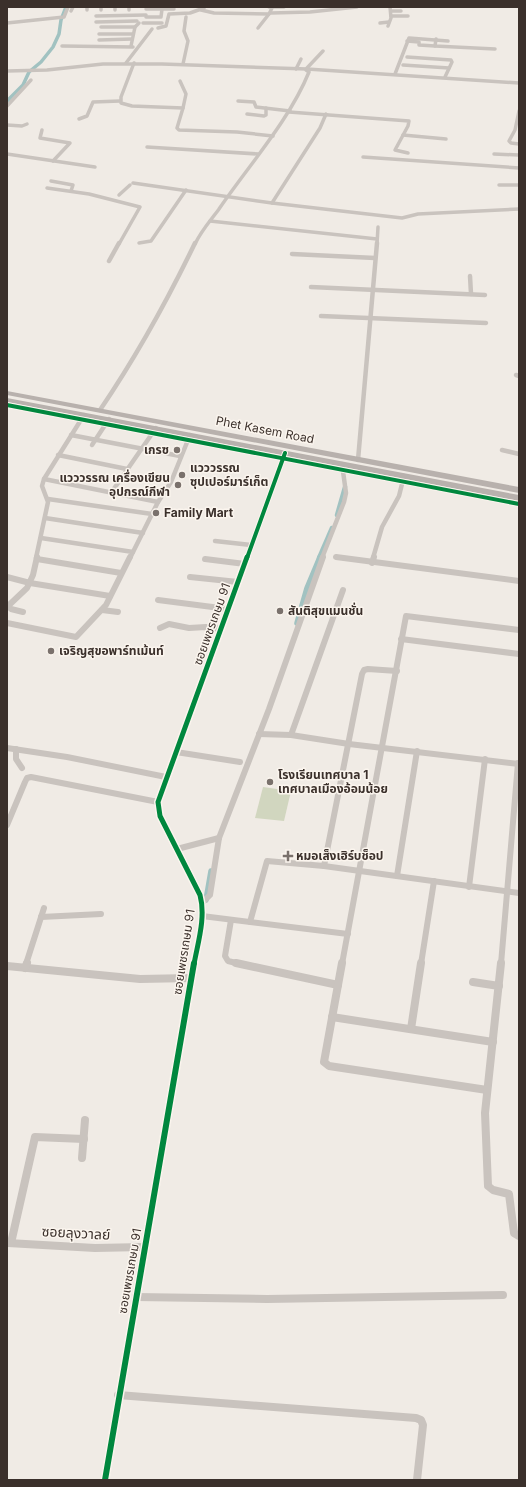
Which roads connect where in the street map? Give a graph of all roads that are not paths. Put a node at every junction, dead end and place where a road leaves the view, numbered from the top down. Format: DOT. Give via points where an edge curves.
graph roads {
  1 [pos="68,7"];
  2 [pos="205,7"];
  3 [pos="272,7"];
  4 [pos="284,7"];
  5 [pos="311,7"];
  6 [pos="357,7"];
  7 [pos="146,8"];
  8 [pos="162,9"];
  9 [pos="174,9"];
  10 [pos="391,9"];
  11 [pos="201,10"];
  12 [pos="401,11"];
  13 [pos="313,12"];
  14 [pos="270,13"];
  15 [pos="185,15"];
  16 [pos="96,16"];
  17 [pos="146,16"];
  18 [pos="408,16"];
  19 [pos="390,20"];
  20 [pos="96,22"];
  21 [pos="138,22"];
  22 [pos="143,22"];
  23 [pos="396,22"];
  24 [pos="7,23"];
  25 [pos="162,23"];
  26 [pos="380,23"];
  27 [pos="101,27"];
  28 [pos="135,27"];
  29 [pos="158,28"];
  30 [pos="258,28"];
  31 [pos="152,29"];
  32 [pos="99,34"];
  33 [pos="133,34"];
  34 [pos="132,39"];
  35 [pos="436,39"];
  36 [pos="99,40"];
  37 [pos="407,41"];
  38 [pos="448,41"];
  39 [pos="471,45"];
  40 [pos="62,46"];
  41 [pos="435,46"];
  42 [pos="495,49"];
  43 [pos="323,51"];
  44 [pos="469,52"];
  45 [pos="407,58"];
  46 [pos="301,59"];
  47 [pos="126,63"];
  48 [pos="134,64"];
  49 [pos="183,64"];
  50 [pos="404,65"];
  51 [pos="449,68"];
  52 [pos="296,69"];
  53 [pos="308,70"];
  54 [pos="7,71"];
  55 [pos="402,72"];
  56 [pos="395,74"];
  57 [pos="445,76"];
  58 [pos="31,80"];
  59 [pos="180,81"];
  60 [pos="518,82"];
  61 [pos="120,100"];
  62 [pos="238,101"];
  63 [pos="7,106"];
  64 [pos="183,108"];
  65 [pos="266,108"];
  66 [pos="519,111"];
  67 [pos="290,112"];
  68 [pos="247,114"];
  69 [pos="326,114"];
  70 [pos="78,119"];
  71 [pos="27,124"];
  72 [pos="7,125"];
  73 [pos="42,130"];
  74 [pos="403,134"];
  75 [pos="273,136"];
  76 [pos="446,139"];
  77 [pos="519,144"];
  78 [pos="147,147"];
  79 [pos="408,153"];
  80 [pos="7,154"];
  81 [pos="258,154"];
  82 [pos="494,154"];
  83 [pos="519,156"];
  84 [pos="363,157"];
  85 [pos="52,161"];
  86 [pos="95,167"];
  87 [pos="519,168"];
  88 [pos="51,181"];
  89 [pos="498,185"];
  90 [pos="519,185"];
  91 [pos="47,188"];
  92 [pos="186,190"];
  93 [pos="71,191"];
  94 [pos="228,196"];
  95 [pos="117,197"];
  96 [pos="272,203"];
  97 [pos="519,209"];
  98 [pos="210,221"];
  99 [pos="378,227"];
  100 [pos="377,238"];
  101 [pos="138,243"];
  102 [pos="292,254"];
  103 [pos="375,258"];
  104 [pos="109,261"];
  105 [pos="470,276"];
  106 [pos="311,287"];
  107 [pos="372,290"];
  108 [pos="471,294"];
  109 [pos="485,294"];
  110 [pos="321,316"];
  111 [pos="370,319"];
  112 [pos="486,323"];
  113 [pos="7,393"];
  114 [pos="7,400"];
  115 [pos="100,410"];
  116 [pos="84,415"];
  117 [pos="109,419"];
  118 [pos="156,428"];
  119 [pos="71,434"];
  120 [pos="190,435"];
  121 [pos="96,439"];
  122 [pos="92,445"];
  123 [pos="142,449"];
  124 [pos="502,450"];
  125 [pos="285,453"];
  126 [pos="519,454"];
  127 [pos="58,456"];
  128 [pos="180,456"];
  129 [pos="358,460"];
  130 [pos="342,464"];
  131 [pos="127,469"];
  132 [pos="404,476"];
  133 [pos="44,479"];
  134 [pos="519,490"];
  135 [pos="111,493"];
  136 [pos="519,498"];
  137 [pos="48,499"];
  138 [pos="158,502"];
  139 [pos="152,514"];
  140 [pos="45,518"];
  141 [pos="143,533"];
  142 [pos="41,538"];
  143 [pos="215,541"];
  144 [pos="251,546"];
  145 [pos="133,552"];
  146 [pos="336,557"];
  147 [pos="37,559"];
  148 [pos="205,559"];
  149 [pos="372,563"];
  150 [pos="245,564"];
  151 [pos="121,572"];
  152 [pos="7,577"];
  153 [pos="190,577"];
  154 [pos="519,581"];
  155 [pos="238,582"];
  156 [pos="30,583"];
  157 [pos="342,590"];
  158 [pos="110,596"];
  159 [pos="158,600"];
  160 [pos="228,609"];
  161 [pos="102,610"];
  162 [pos="23,612"];
  163 [pos="118,612"];
  164 [pos="7,623"];
  165 [pos="160,628"];
  166 [pos="221,629"];
  167 [pos="519,630"];
  168 [pos="402,640"];
  169 [pos="519,654"];
  170 [pos="397,672"];
  171 [pos="259,734"];
  172 [pos="291,734"];
  173 [pos="349,744"];
  174 [pos="7,748"];
  175 [pos="382,748"];
  176 [pos="16,749"];
  177 [pos="417,751"];
  178 [pos="176,752"];
  179 [pos="484,759"];
  180 [pos="240,762"];
  181 [pos="519,764"];
  182 [pos="22,768"];
  183 [pos="166,777"];
  184 [pos="158,802"];
  185 [pos="7,825"];
  186 [pos="219,838"];
  187 [pos="177,849"];
  188 [pos="324,866"];
  189 [pos="359,871"];
  190 [pos="397,876"];
  191 [pos="434,882"];
  192 [pos="469,887"];
  193 [pos="508,891"];
  194 [pos="519,893"];
  195 [pos="202,903"];
  196 [pos="44,908"];
  197 [pos="101,914"];
  198 [pos="202,916"];
  199 [pos="41,917"];
  200 [pos="231,920"];
  201 [pos="250,922"];
  202 [pos="348,934"];
  203 [pos="7,966"];
  204 [pos="25,968"];
  205 [pos="191,978"];
  206 [pos="473,982"];
  207 [pos="338,985"];
  208 [pos="499,986"];
  209 [pos="332,1017"];
  210 [pos="412,1029"];
  211 [pos="493,1042"];
  212 [pos="487,1090"];
  213 [pos="85,1120"];
  214 [pos="84,1139"];
  215 [pos="82,1158"];
  216 [pos="519,1236"];
  217 [pos="9,1243"];
  218 [pos="144,1247"];
  219 [pos="503,1295"];
  220 [pos="142,1297"];
  221 [pos="126,1396"];
  222 [pos="104,1480"];
  223 [pos="417,1480"];
  1 -- 24 [label="street" via="62,17"];
  2 -- 11 [label="street"];
  3 -- 4 [label="street"];
  3 -- 14 [label="street"];
  5 -- 13 [label="street"];
  6 -- 13 [label="street"];
  7 -- 8 [label="street"];
  7 -- 17 [label="street"];
  8 -- 9 [label="street"];
  8 -- 17 [label="street" via="161,17"];
  10 -- 12 [label="street"];
  10 -- 19 [label="street"];
  11 -- 14 [label="street" via="214,13"];
  11 -- 15 [label="street"];
  13 -- 14 [label="street"];
  14 -- 30 [label="street"];
  15 -- 29 [label="street" via="168,15 166,26"];
  15 -- 49 [label="street" via="184,30 188,51"];
  16 -- 17 [label="street"];
  17 -- 22 [label="street"];
  18 -- 19 [label="street"];
  19 -- 23 [label="street"];
  19 -- 26 [label="street"];
  20 -- 21 [label="street"];
  21 -- 22 [label="street"];
  21 -- 28 [label="street"];
  22 -- 25 [label="street"];
  27 -- 28 [label="street"];
  28 -- 33 [label="street"];
  31 -- 47 [label="street"];
  32 -- 33 [label="street"];
  33 -- 34 [label="street"];
  34 -- 36 [label="street"];
  34 -- 40 [label="street" via="132,46"];
  35 -- 37 [label="street" via="410,37"];
  35 -- 38 [label="street"];
  35 -- 41 [label="street"];
  37 -- 41 [label="street"];
  37 -- 56 [label="street"];
  39 -- 41 [label="street"];
  39 -- 42 [label="street"];
  39 -- 44 [label="street"];
  43 -- 53 [label="street"];
  45 -- 51 [label="street" via="451,60"];
  46 -- 52 [label="street"];
  47 -- 48 [label="street"];
  47 -- 54 [label="street"];
  48 -- 49 [label="street"];
  48 -- 61 [label="street"];
  49 -- 52 [label="street"];
  50 -- 51 [label="street"];
  51 -- 57 [label="street"];
  52 -- 53 [label="street"];
  53 -- 56 [label="street"];
  53 -- 67 [label="street" via="300,94"];
  55 -- 57 [label="street"];
  56 -- 57 [label="street"];
  57 -- 60 [label="street"];
  58 -- 63 [label="street"];
  59 -- 64 [label="street" via="186,94"];
  61 -- 64 [label="street" via="121,103 132,106"];
  61 -- 70 [label="street" via="93,102 87,116"];
  62 -- 65 [label="street" via="254,102 254,106"];
  64 -- 75 [label="street" via="177,128 179,130"];
  65 -- 67 [label="street"];
  65 -- 68 [label="street" via="264,116"];
  66 -- 77 [label="street" via="515,130 509,141"];
  67 -- 69 [label="street"];
  67 -- 75 [label="street"];
  69 -- 74 [label="street" via="409,120"];
  69 -- 96 [label="street" via="320,128"];
  71 -- 72 [label="street"];
  73 -- 85 [label="street" via="40,138 70,142"];
  74 -- 76 [label="street"];
  74 -- 79 [label="street" via="395,150"];
  75 -- 81 [label="street"];
  78 -- 81 [label="street"];
  80 -- 85 [label="street"];
  81 -- 94 [label="street"];
  82 -- 83 [label="street"];
  84 -- 87 [label="street"];
  85 -- 86 [label="street"];
  88 -- 93 [label="street" via="73,185"];
  89 -- 90 [label="street"];
  91 -- 93 [label="street"];
  92 -- 94 [label="street"];
  92 -- 95 [label="street" via="132,184"];
  92 -- 101 [label="street" via="151,241"];
  93 -- 95 [label="street"];
  94 -- 96 [label="street"];
  94 -- 98 [label="street"];
  95 -- 104 [label="street" via="140,208"];
  96 -- 97 [label="street" via="402,218 418,214"];
  98 -- 100 [label="street"];
  98 -- 115 [label="street" via="151,329"];
  99 -- 100 [label="street"];
  100 -- 103 [label="street"];
  102 -- 103 [label="street"];
  103 -- 107 [label="street"];
  105 -- 108 [label="street"];
  106 -- 107 [label="street"];
  107 -- 108 [label="street"];
  107 -- 111 [label="street"];
  108 -- 109 [label="street"];
  110 -- 111 [label="street"];
  111 -- 112 [label="street"];
  111 -- 129 [label="street"];
  113 -- 115 [label="main road, Phet Kasem Road"];
  114 -- 116 [label="main road, Phet Kasem Road"];
  115 -- 129 [label="main road, Phet Kasem Road"];
  116 -- 117 [label="main road, Phet Kasem Road"];
  116 -- 119 [label="street"];
  117 -- 118 [label="main road, Phet Kasem Road"];
  117 -- 121 [label="street"];
  118 -- 120 [label="main road, Phet Kasem Road"];
  118 -- 123 [label="street"];
  119 -- 121 [label="street"];
  119 -- 127 [label="street"];
  120 -- 125 [label="main road, Phet Kasem Road"];
  120 -- 128 [label="street"];
  121 -- 122 [label="street"];
  121 -- 123 [label="street"];
  123 -- 128 [label="street"];
  123 -- 131 [label="street"];
  124 -- 126 [label="street"];
  125 -- 130 [label="main road, Phet Kasem Road"];
  125 -- 144 [label="street, ซอยเพชรเกษม 91"];
  127 -- 131 [label="street"];
  127 -- 133 [label="street"];
  128 -- 138 [label="street" via="171,482"];
  129 -- 134 [label="main road, Phet Kasem Road"];
  130 -- 132 [label="main road, Phet Kasem Road"];
  130 -- 171 [label="street" via="346,493 344,502"];
  131 -- 135 [label="street"];
  132 -- 136 [label="main road, Phet Kasem Road"];
  132 -- 149 [label="street" via="399,496 382,527"];
  133 -- 135 [label="street"];
  133 -- 137 [label="street" via="42,486"];
  135 -- 138 [label="street"];
  137 -- 139 [label="street"];
  137 -- 140 [label="street"];
  138 -- 139 [label="street"];
  139 -- 141 [label="street"];
  140 -- 141 [label="street"];
  140 -- 142 [label="street"];
  141 -- 145 [label="street"];
  142 -- 145 [label="street"];
  142 -- 147 [label="street"];
  143 -- 144 [label="street"];
  144 -- 150 [label="street, ซอยเพชรเกษม 91"];
  145 -- 151 [label="street"];
  146 -- 149 [label="street"];
  147 -- 151 [label="street"];
  147 -- 156 [label="street"];
  148 -- 150 [label="street"];
  149 -- 154 [label="street"];
  150 -- 155 [label="street, ซอยเพชรเกษม 91"];
  151 -- 158 [label="street"];
  152 -- 156 [label="street"];
  153 -- 155 [label="street"];
  155 -- 160 [label="street, ซอยเพชรเกษม 91"];
  156 -- 158 [label="street"];
  156 -- 162 [label="street" via="8,606"];
  157 -- 172 [label="street"];
  158 -- 161 [label="street"];
  159 -- 160 [label="street"];
  160 -- 166 [label="street, ซอยเพชรเกษม 91"];
  161 -- 163 [label="street"];
  161 -- 164 [label="street" via="76,637"];
  165 -- 166 [label="street" via="169,624 189,628"];
  166 -- 178 [label="street, ซอยเพชรเกษม 91"];
  167 -- 168 [label="street" via="406,616"];
  168 -- 169 [label="street"];
  168 -- 170 [label="street"];
  170 -- 173 [label="street" via="364,670"];
  170 -- 175 [label="street"];
  171 -- 172 [label="street"];
  171 -- 186 [label="street"];
  172 -- 173 [label="street"];
  173 -- 175 [label="street"];
  173 -- 188 [label="street"];
  174 -- 176 [label="street"];
  175 -- 177 [label="street"];
  175 -- 189 [label="street"];
  176 -- 182 [label="street" via="16,760"];
  176 -- 183 [label="street"];
  177 -- 179 [label="street"];
  177 -- 190 [label="street"];
  178 -- 180 [label="street"];
  178 -- 183 [label="street, ซอยเพชรเกษม 91"];
  179 -- 181 [label="street"];
  179 -- 192 [label="street"];
  181 -- 193 [label="street"];
  183 -- 184 [label="street, ซอยเพชรเกษม 91"];
  184 -- 185 [label="street" via="31,777 24,782"];
  184 -- 187 [label="street, ซอยเพชรเกษม 91" via="160,816"];
  186 -- 187 [label="street"];
  186 -- 195 [label="street" via="210,895"];
  187 -- 195 [label="street, ซอยเพชรเกษม 91"];
  188 -- 189 [label="street"];
  188 -- 201 [label="street" via="267,861"];
  189 -- 190 [label="street"];
  189 -- 202 [label="street"];
  190 -- 191 [label="street"];
  191 -- 192 [label="street"];
  191 -- 210 [label="street"];
  192 -- 193 [label="street"];
  193 -- 194 [label="street"];
  193 -- 208 [label="street"];
  195 -- 198 [label="street, ซอยเพชรเกษม 91"];
  196 -- 199 [label="street"];
  197 -- 199 [label="street"];
  198 -- 200 [label="street"];
  198 -- 205 [label="street, ซอยเพชรเกษม 91"];
  199 -- 204 [label="street"];
  200 -- 201 [label="street"];
  200 -- 207 [label="street" via="224,956 228,961"];
  201 -- 202 [label="street"];
  202 -- 207 [label="street"];
  203 -- 204 [label="street"];
  204 -- 205 [label="street" via="140,979"];
  205 -- 218 [label="street, ซอยเพชรเกษม 91"];
  206 -- 208 [label="street"];
  207 -- 209 [label="street"];
  208 -- 211 [label="street"];
  209 -- 210 [label="street"];
  209 -- 212 [label="street" via="324,1062 326,1065"];
  210 -- 211 [label="street"];
  211 -- 212 [label="street"];
  212 -- 216 [label="street" via="485,1136 488,1186 509,1194 513,1231"];
  213 -- 214 [label="street"];
  214 -- 215 [label="street"];
  214 -- 217 [label="street" via="35,1137"];
  217 -- 218 [label="street, ซอยลุงวาลย์" via="95,1248"];
  218 -- 220 [label="street, ซอยเพชรเกษม 91"];
  219 -- 220 [label="street" via="383,1298"];
  220 -- 221 [label="street, ซอยเพชรเกษม 91"];
  221 -- 222 [label="street, ซอยเพชรเกษม 91"];
  221 -- 223 [label="street" via="416,1418 421,1420 423,1425"];
}
